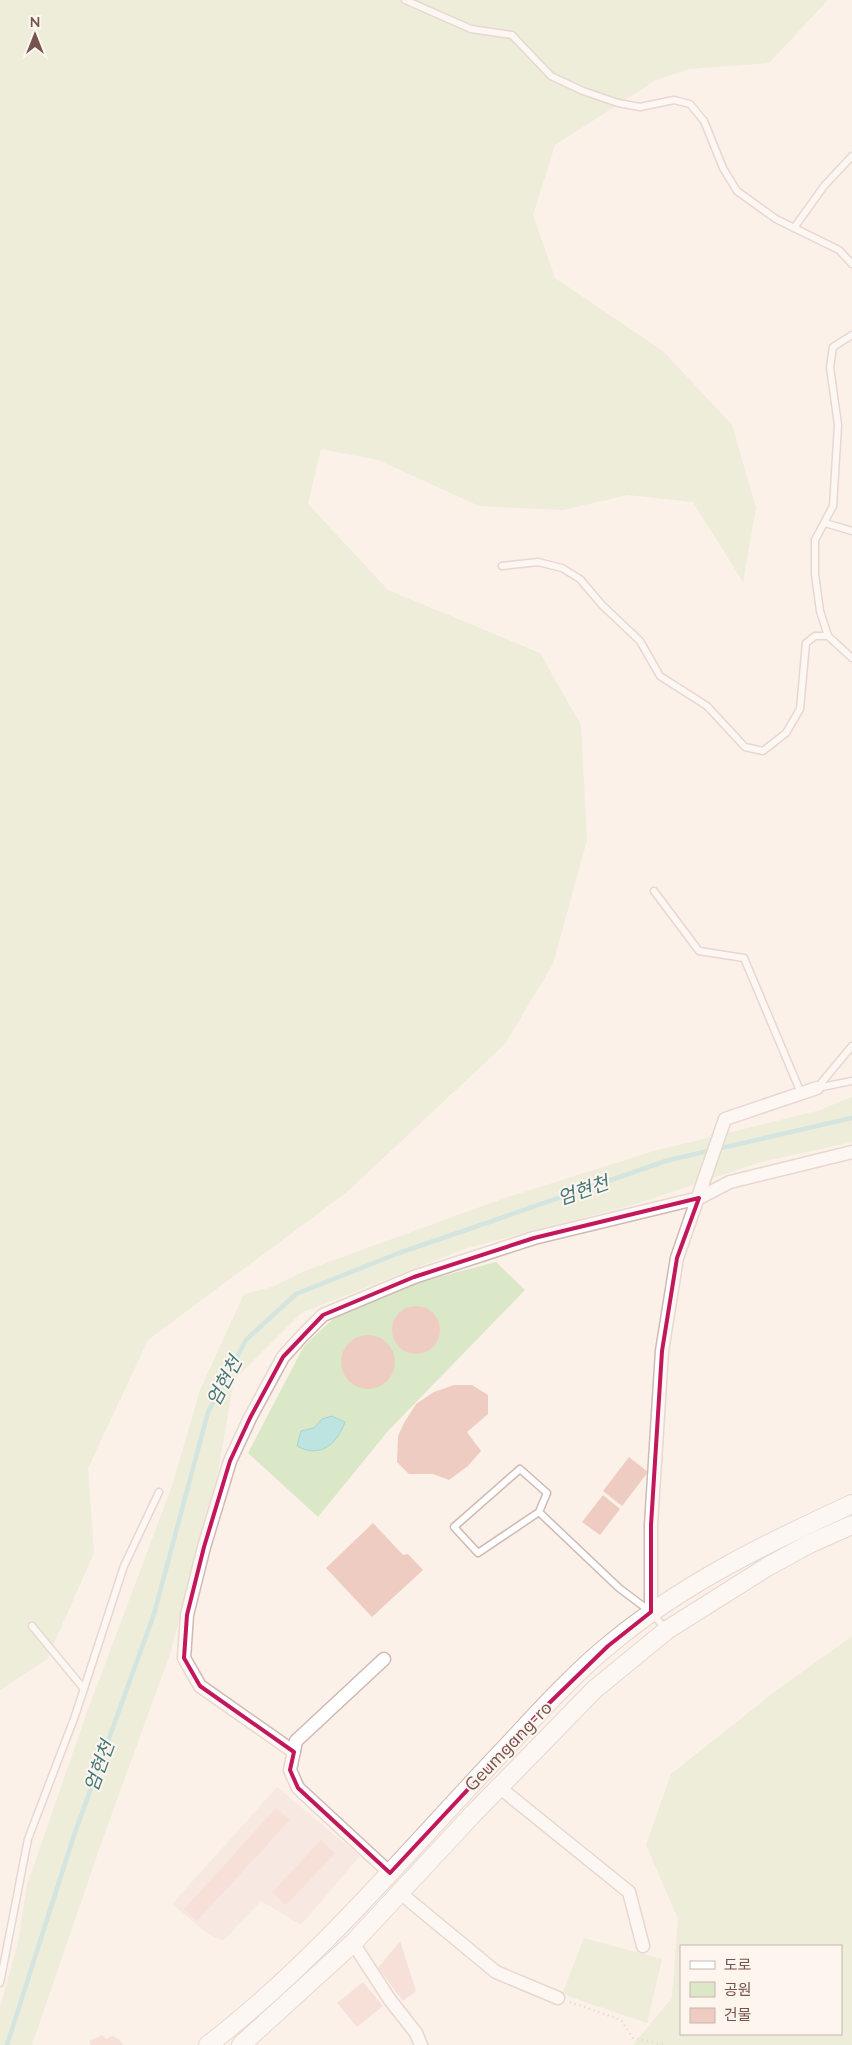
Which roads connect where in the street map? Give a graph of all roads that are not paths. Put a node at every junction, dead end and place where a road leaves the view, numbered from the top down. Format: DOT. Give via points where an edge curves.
graph roads {
  1 [pos="405,0"];
  2 [pos="852,156"];
  3 [pos="794,228"];
  4 [pos="852,264"];
  5 [pos="852,335"];
  6 [pos="825,523"];
  7 [pos="852,531"];
  8 [pos="502,566"];
  9 [pos="828,636"];
  10 [pos="852,658"];
  11 [pos="654,891"];
  12 [pos="852,1046"];
  13 [pos="852,1081"];
  14 [pos="817,1088"];
  15 [pos="801,1093"];
  16 [pos="852,1152"];
  17 [pos="699,1198"];
  18 [pos="159,1492"];
  19 [pos="852,1504"];
  20 [pos="539,1512"];
  21 [pos="852,1525"];
  22 [pos="651,1612"];
  23 [pos="32,1626"];
  24 [pos="666,1630"];
  25 [pos="384,1659"];
  26 [pos="84,1689"];
  27 [pos="294,1752"];
  28 [pos="499,1787"];
  29 [pos="390,1873"];
  30 [pos="399,1892"];
  31 [pos="353,1943"];
  32 [pos="643,1946"];
  33 [pos="0,1983"];
  34 [pos="558,1998"];
  35 [pos="268,2022"];
  36 [pos="208,2045"];
  37 [pos="241,2045"];
  38 [pos="247,2045"];
  39 [pos="421,2045"];
  1 -- 3 [label="lane" via="471,29 512,35 551,76 583,91 640,107 674,100 690,104 704,120 722,168 737,191"];
  2 -- 3 [label="lane" via="824,186"];
  3 -- 4 [label="lane" via="839,250"];
  5 -- 6 [label="lane" via="833,347 831,360 838,425 833,506"];
  6 -- 7 [label="lane"];
  6 -- 9 [label="lane" via="815,540 815,574 820,611"];
  8 -- 9 [label="lane" via="538,562 562,568 580,579 640,641 660,676 707,706 745,747 763,751 786,733 800,709 806,643 815,636"];
  9 -- 10 [label="lane"];
  11 -- 15 [label="lane" via="699,951 744,958"];
  12 -- 14 [label="lane"];
  13 -- 14 [label="lane"];
  14 -- 15 [label="street"];
  15 -- 17 [label="street" via="724,1119"];
  16 -- 17 [label="street" via="730,1182"];
  17 -- 22 [label="street" via="677,1258 662,1351 651,1525"];
  17 -- 27 [label="street" via="534,1238 414,1277 323,1315 283,1357 230,1461 187,1615 184,1658 200,1686"];
  18 -- 26 [label="lane" via="124,1566"];
  19 -- 22 [label="main road, Geumgang-ro" via="728,1564"];
  20 -- 20 [label="lane" via="547,1494 520,1469 454,1527 478,1554"];
  20 -- 22 [label="lane" via="618,1588"];
  21 -- 24 [label="main road, Geumgang-ro" via="767,1567"];
  22 -- 24 [label="lane"];
  22 -- 29 [label="main road, Geumgang-ro" via="608,1646 540,1712"];
  23 -- 26 [label="lane"];
  24 -- 28 [label="main road, Geumgang-ro" via="595,1690"];
  25 -- 27 [label="street" via="296,1741"];
  26 -- 33 [label="lane" via="28,1839"];
  27 -- 29 [label="street" via="290,1770 298,1788"];
  28 -- 30 [label="main road, Geumgang-ro"];
  28 -- 32 [label="street" via="629,1892"];
  29 -- 36 [label="main road, Geumgang-ro" via="266,1997"];
  30 -- 31 [label="main road, Geumgang-ro"];
  30 -- 34 [label="street" via="496,1972"];
  31 -- 35 [label="main road, Geumgang-ro"];
  31 -- 39 [label="street"];
  35 -- 37 [label="main road, Geumgang-ro"];
  35 -- 38 [label="main road"];
}
